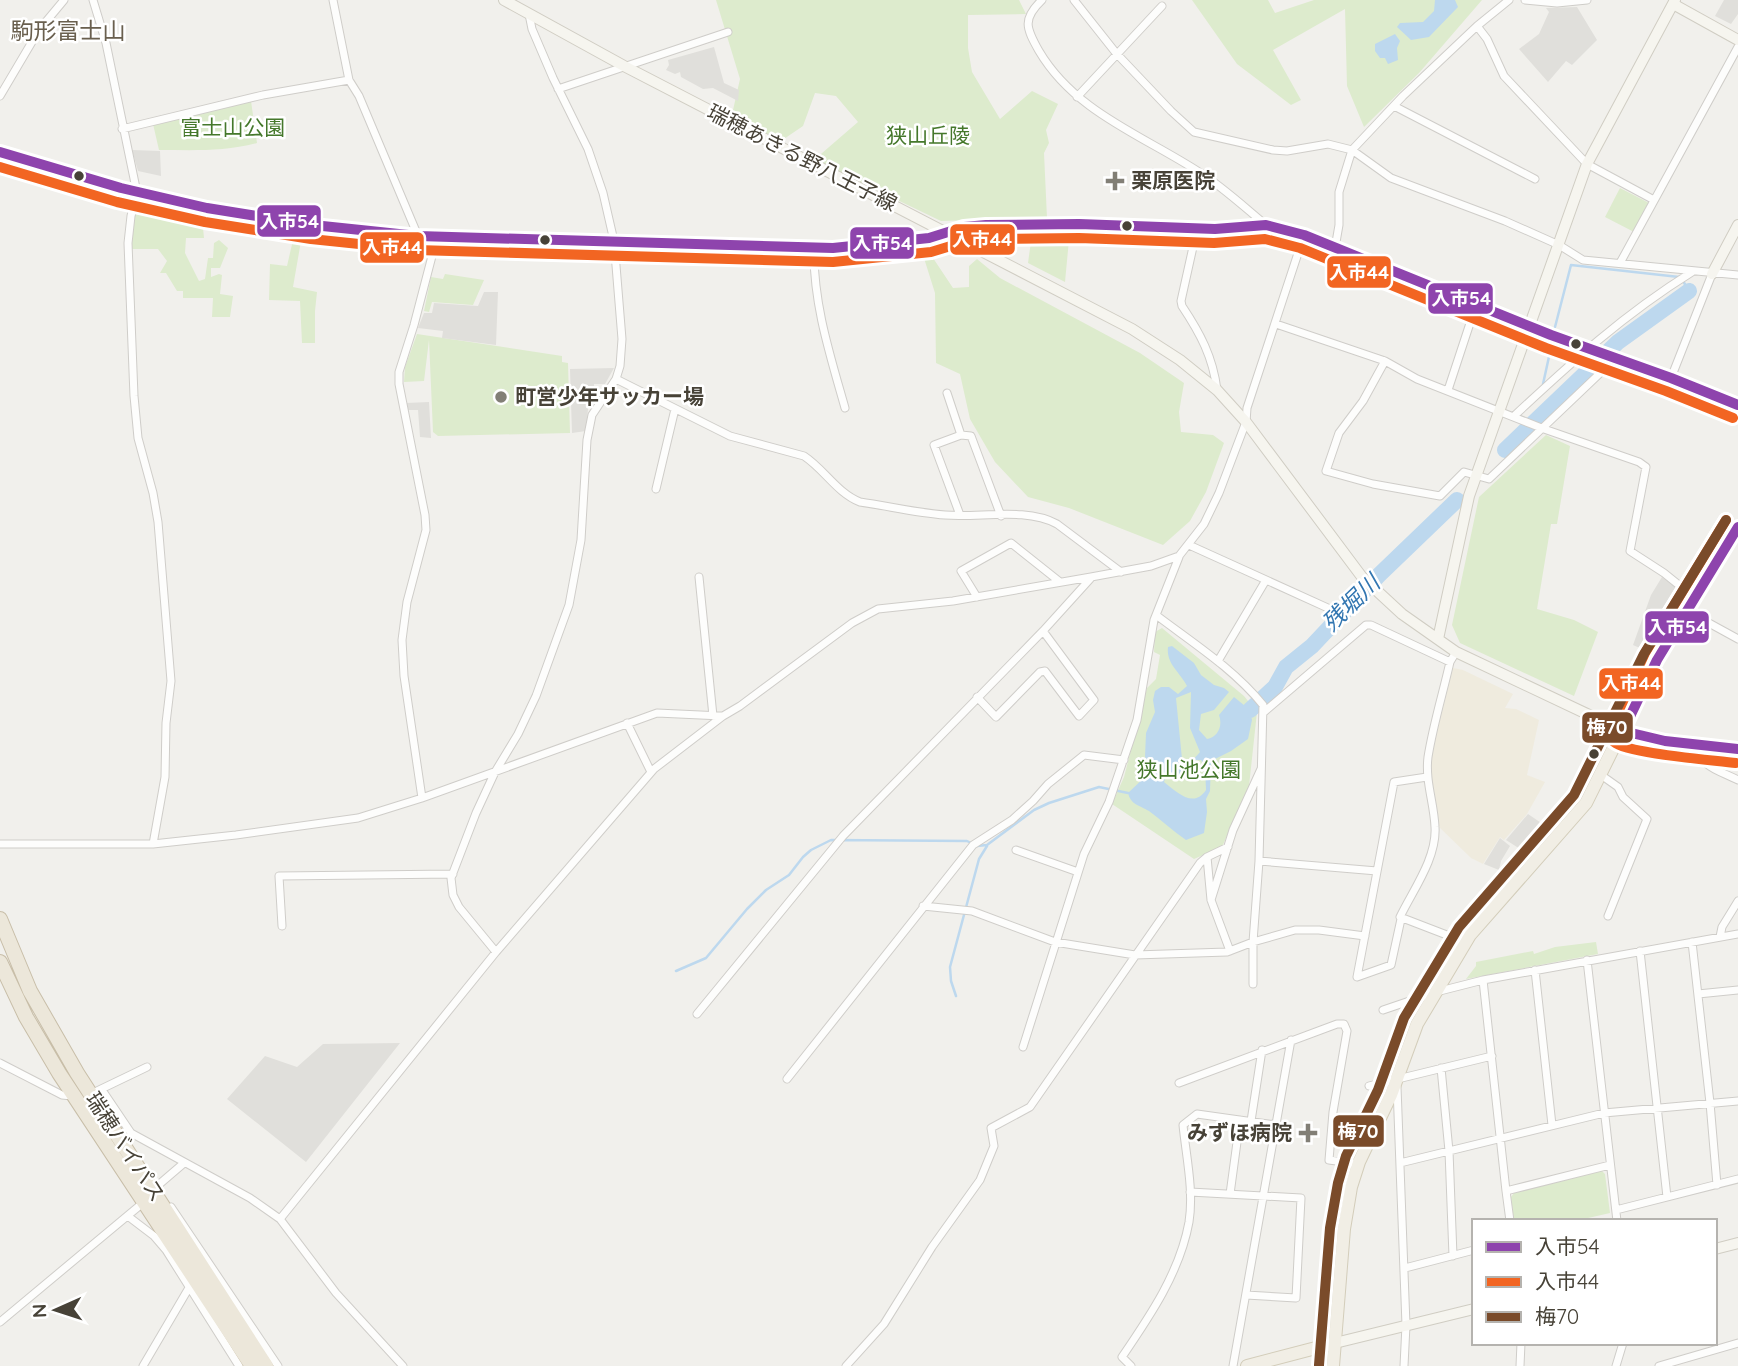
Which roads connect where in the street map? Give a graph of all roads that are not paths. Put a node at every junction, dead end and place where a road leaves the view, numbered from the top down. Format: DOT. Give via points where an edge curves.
graph roads {
  1 [pos="64,0"];
  2 [pos="93,0"];
  3 [pos="333,0"];
  4 [pos="504,0"];
  5 [pos="522,0"];
  6 [pos="1042,0"];
  7 [pos="1074,0"];
  8 [pos="1509,0"];
  9 [pos="1525,0"];
  10 [pos="1587,0"];
  11 [pos="1672,1"];
  12 [pos="1162,6"];
  13 [pos="528,12"];
  14 [pos="1476,26"];
  15 [pos="728,32"];
  16 [pos="1738,40"];
  17 [pos="1738,47"];
  18 [pos="1116,53"];
  19 [pos="624,66"];
  20 [pos="349,79"];
  21 [pos="3,82"];
  22 [pos="558,89"];
  23 [pos="0,96"];
  24 [pos="1077,97"];
  25 [pos="1394,106"];
  26 [pos="122,129"];
  27 [pos="1352,150"];
  28 [pos="0,152"];
  29 [pos="1587,164"];
  30 [pos="1535,180"];
  31 [pos="136,193"];
  32 [pos="1654,200"];
  33 [pos="1266,225"];
  34 [pos="1738,225"];
  35 [pos="1197,229"];
  36 [pos="945,233"];
  37 [pos="1304,235"];
  38 [pos="418,236"];
  39 [pos="437,237"];
  40 [pos="614,241"];
  41 [pos="1738,242"];
  42 [pos="1559,246"];
  43 [pos="814,248"];
  44 [pos="1335,248"];
  45 [pos="1726,248"];
  46 [pos="1620,263"];
  47 [pos="1692,272"];
  48 [pos="1712,274"];
  49 [pos="1738,275"];
  50 [pos="1476,304"];
  51 [pos="1276,324"];
  52 [pos="1530,326"];
  53 [pos="1590,348"];
  54 [pos="1614,357"];
  55 [pos="1385,361"];
  56 [pos="1671,377"];
  57 [pos="616,379"];
  58 [pos="1217,390"];
  59 [pos="1448,390"];
  60 [pos="947,393"];
  61 [pos="1738,405"];
  62 [pos="845,408"];
  63 [pos="675,409"];
  64 [pos="1499,410"];
  65 [pos="1516,417"];
  66 [pos="1246,422"];
  67 [pos="1539,427"];
  68 [pos="961,435"];
  69 [pos="1476,474"];
  70 [pos="656,489"];
  71 [pos="960,515"];
  72 [pos="1001,516"];
  73 [pos="1738,527"];
  74 [pos="1189,545"];
  75 [pos="1179,556"];
  76 [pos="1121,572"];
  77 [pos="699,577"];
  78 [pos="1091,577"];
  79 [pos="1266,580"];
  80 [pos="1060,582"];
  81 [pos="978,597"];
  82 [pos="1695,598"];
  83 [pos="1330,609"];
  84 [pos="1687,611"];
  85 [pos="1156,615"];
  86 [pos="1043,631"];
  87 [pos="1438,639"];
  88 [pos="1738,639"];
  89 [pos="1453,657"];
  90 [pos="1218,661"];
  91 [pos="977,698"];
  92 [pos="1263,709"];
  93 [pos="713,716"];
  94 [pos="723,716"];
  95 [pos="627,723"];
  96 [pos="1623,731"];
  97 [pos="1698,745"];
  98 [pos="1738,749"];
  99 [pos="1124,760"];
  100 [pos="1263,765"];
  101 [pos="495,772"];
  102 [pos="651,772"];
  103 [pos="1601,775"];
  104 [pos="1427,777"];
  105 [pos="1738,780"];
  106 [pos="422,798"];
  107 [pos="0,844"];
  108 [pos="153,844"];
  109 [pos="1228,847"];
  110 [pos="1016,850"];
  111 [pos="1207,857"];
  112 [pos="1259,861"];
  113 [pos="1377,871"];
  114 [pos="1078,872"];
  115 [pos="453,874"];
  116 [pos="1211,900"];
  117 [pos="1738,901"];
  118 [pos="923,906"];
  119 [pos="1608,916"];
  120 [pos="0,919"];
  121 [pos="1401,919"];
  122 [pos="282,926"];
  123 [pos="1738,934"];
  124 [pos="1365,936"];
  125 [pos="1720,937"];
  126 [pos="1055,942"];
  127 [pos="1253,942"];
  128 [pos="1465,942"];
  129 [pos="1692,942"];
  130 [pos="1230,951"];
  131 [pos="1640,951"];
  132 [pos="496,952"];
  133 [pos="1135,955"];
  134 [pos="1587,960"];
  135 [pos="0,962"];
  136 [pos="1535,970"];
  137 [pos="1483,980"];
  138 [pos="1253,984"];
  139 [pos="1738,990"];
  140 [pos="1436,992"];
  141 [pos="1698,994"];
  142 [pos="1383,1010"];
  143 [pos="697,1014"];
  144 [pos="1291,1040"];
  145 [pos="1023,1046"];
  146 [pos="1262,1050"];
  147 [pos="1492,1056"];
  148 [pos="0,1063"];
  149 [pos="147,1068"];
  150 [pos="1441,1068"];
  151 [pos="787,1079"];
  152 [pos="1397,1079"];
  153 [pos="1179,1083"];
  154 [pos="1369,1086"];
  155 [pos="89,1093"];
  156 [pos="1738,1101"];
  157 [pos="1710,1103"];
  158 [pos="1656,1108"];
  159 [pos="1604,1113"];
  160 [pos="1240,1120"];
  161 [pos="1251,1121"];
  162 [pos="1276,1125"];
  163 [pos="1552,1125"];
  164 [pos="1501,1138"];
  165 [pos="1449,1151"];
  166 [pos="184,1163"];
  167 [pos="1400,1163"];
  168 [pos="1358,1164"];
  169 [pos="1610,1165"];
  170 [pos="1738,1179"];
  171 [pos="152,1184"];
  172 [pos="1717,1185"];
  173 [pos="1506,1191"];
  174 [pos="1190,1192"];
  175 [pos="1230,1194"];
  176 [pos="1263,1195"];
  177 [pos="1667,1197"];
  178 [pos="144,1202"];
  179 [pos="1616,1210"];
  180 [pos="129,1217"];
  181 [pos="280,1219"];
  182 [pos="1510,1219"];
  183 [pos="1616,1219"];
  184 [pos="1738,1243"];
  185 [pos="1717,1248"];
  186 [pos="1472,1251"];
  187 [pos="1453,1256"];
  188 [pos="1405,1268"];
  189 [pos="190,1286"];
  190 [pos="1246,1295"];
  191 [pos="1472,1309"];
  192 [pos="0,1322"];
  193 [pos="1406,1325"];
  194 [pos="241,1338"];
  195 [pos="1335,1343"];
  196 [pos="1738,1343"];
  197 [pos="1521,1345"];
  198 [pos="1622,1345"];
  199 [pos="143,1366"];
  200 [pos="239,1366"];
  201 [pos="252,1366"];
  202 [pos="266,1366"];
  203 [pos="278,1366"];
  204 [pos="403,1366"];
  205 [pos="846,1366"];
  206 [pos="1130,1366"];
  207 [pos="1233,1366"];
  208 [pos="1247,1366"];
  209 [pos="1333,1366"];
  210 [pos="1404,1366"];
  211 [pos="1520,1366"];
  212 [pos="1616,1366"];
  213 [pos="1659,1366"];
  1 -- 21 [label="street"];
  2 -- 26 [label="street"];
  3 -- 20 [label="street"];
  4 -- 13 [label="street, 瑞穂あきる野八王子線"];
  5 -- 13 [label="street"];
  6 -- 24 [label="street" via="1027,20 1031,36"];
  7 -- 18 [label="street"];
  8 -- 14 [label="street"];
  9 -- 10 [label="street"];
  11 -- 16 [label="street"];
  11 -- 29 [label="street"];
  12 -- 18 [label="street"];
  13 -- 19 [label="street, 瑞穂あきる野八王子線"];
  13 -- 22 [label="street"];
  14 -- 25 [label="street"];
  14 -- 29 [label="street" via="1504,76"];
  15 -- 19 [label="street"];
  17 -- 32 [label="street"];
  18 -- 24 [label="street"];
  18 -- 27 [label="street" via="1195,132 1273,150 1328,144"];
  19 -- 22 [label="street"];
  19 -- 36 [label="street, 瑞穂あきる野八王子線"];
  20 -- 26 [label="street"];
  20 -- 38 [label="street"];
  21 -- 23 [label="street"];
  22 -- 40 [label="street" via="596,168"];
  24 -- 33 [label="street" via="1199,172"];
  25 -- 27 [label="street"];
  25 -- 30 [label="street"];
  26 -- 31 [label="street"];
  27 -- 42 [label="street" via="1391,178"];
  27 -- 44 [label="street" via="1339,192"];
  28 -- 31 [label="street"];
  29 -- 32 [label="street"];
  29 -- 42 [label="street"];
  31 -- 38 [label="street" via="272,219"];
  31 -- 108 [label="street" via="128,243 134,396 161,548 171,681 165,777"];
  32 -- 46 [label="street"];
  33 -- 35 [label="street"];
  33 -- 37 [label="street"];
  34 -- 45 [label="street"];
  35 -- 36 [label="street" via="1030,223 964,227"];
  35 -- 58 [label="street" via="1181,300 1209,351"];
  36 -- 43 [label="street" via="874,245"];
  36 -- 58 [label="street, 瑞穂あきる野八王子線" via="1132,328"];
  37 -- 44 [label="street"];
  37 -- 51 [label="street"];
  38 -- 39 [label="street"];
  39 -- 40 [label="street"];
  39 -- 106 [label="street" via="399,372 426,522 402,640"];
  40 -- 43 [label="street"];
  40 -- 57 [label="street" via="622,339"];
  41 -- 45 [label="street"];
  42 -- 46 [label="street" via="1583,260"];
  42 -- 52 [label="street"];
  43 -- 62 [label="street" via="822,326"];
  44 -- 50 [label="street"];
  45 -- 48 [label="street"];
  46 -- 47 [label="street"];
  47 -- 48 [label="street"];
  47 -- 53 [label="street" via="1651,298"];
  48 -- 49 [label="street"];
  48 -- 56 [label="street"];
  50 -- 52 [label="street"];
  50 -- 59 [label="street"];
  51 -- 55 [label="street"];
  51 -- 66 [label="street"];
  52 -- 53 [label="street"];
  52 -- 64 [label="street"];
  53 -- 54 [label="street"];
  53 -- 65 [label="street"];
  54 -- 56 [label="street"];
  54 -- 67 [label="street"];
  55 -- 59 [label="street"];
  55 -- 69 [label="street" via="1339,433 1326,471 1440,496 1464,472"];
  56 -- 61 [label="street"];
  57 -- 63 [label="street"];
  57 -- 101 [label="street" via="592,415 581,540 569,605 537,696"];
  58 -- 66 [label="street, 瑞穂あきる野八王子線"];
  59 -- 64 [label="street"];
  60 -- 68 [label="street"];
  63 -- 70 [label="street"];
  63 -- 71 [label="street" via="730,436 804,456 851,499"];
  64 -- 65 [label="street"];
  64 -- 69 [label="street"];
  65 -- 67 [label="street"];
  66 -- 74 [label="street" via="1219,493"];
  66 -- 87 [label="street, 瑞穂あきる野八王子線" via="1362,577"];
  67 -- 69 [label="street" via="1489,479"];
  67 -- 82 [label="street" via="1646,467 1630,551"];
  68 -- 71 [label="street" via="934,445"];
  68 -- 72 [label="street" via="971,436"];
  69 -- 87 [label="street"];
  71 -- 72 [label="street"];
  72 -- 76 [label="street" via="1028,516 1057,524"];
  73 -- 82 [label="main road"];
  74 -- 75 [label="street"];
  74 -- 79 [label="street"];
  75 -- 76 [label="street"];
  75 -- 85 [label="street"];
  76 -- 78 [label="street"];
  77 -- 93 [label="street"];
  78 -- 80 [label="street"];
  78 -- 86 [label="street"];
  79 -- 83 [label="street"];
  79 -- 90 [label="street"];
  80 -- 81 [label="street"];
  80 -- 81 [label="street" via="1011,542 961,571"];
  81 -- 94 [label="street" via="878,609"];
  82 -- 84 [label="main road"];
  84 -- 88 [label="street"];
  84 -- 96 [label="main road"];
  85 -- 90 [label="street"];
  85 -- 99 [label="street" via="1140,707"];
  86 -- 91 [label="street"];
  86 -- 91 [label="street" via="1094,700 1079,716 1045,671 996,718"];
  87 -- 89 [label="street, 瑞穂あきる野八王子線"];
  89 -- 92 [label="street" via="1366,625"];
  89 -- 96 [label="street, 瑞穂あきる野八王子線"];
  89 -- 104 [label="street"];
  90 -- 92 [label="street" via="1252,691"];
  91 -- 143 [label="street" via="843,836"];
  92 -- 100 [label="street"];
  93 -- 94 [label="street"];
  93 -- 95 [label="street" via="657,713"];
  94 -- 102 [label="street"];
  95 -- 101 [label="street"];
  95 -- 102 [label="street"];
  96 -- 97 [label="street, 瑞穂あきる野八王子線"];
  96 -- 103 [label="main road"];
  97 -- 98 [label="street, 瑞穂あきる野八王子線"];
  97 -- 105 [label="street" via="1703,763"];
  99 -- 114 [label="street"];
  99 -- 118 [label="street" via="1084,755 1012,820 974,844"];
  100 -- 109 [label="street"];
  100 -- 112 [label="street"];
  101 -- 106 [label="street"];
  101 -- 115 [label="street"];
  102 -- 132 [label="street"];
  103 -- 119 [label="street" via="1647,819"];
  103 -- 128 [label="main road" via="1577,814"];
  104 -- 113 [label="street" via="1394,782"];
  104 -- 121 [label="street" via="1434,840"];
  106 -- 108 [label="street" via="358,818"];
  107 -- 108 [label="street"];
  109 -- 111 [label="street"];
  109 -- 116 [label="street"];
  110 -- 114 [label="street"];
  111 -- 116 [label="street"];
  111 -- 133 [label="street"];
  112 -- 113 [label="street"];
  112 -- 127 [label="street"];
  113 -- 124 [label="street"];
  114 -- 126 [label="street"];
  115 -- 122 [label="street" via="279,876"];
  115 -- 132 [label="street" via="451,886 459,907"];
  116 -- 130 [label="street"];
  117 -- 125 [label="street"];
  118 -- 126 [label="street" via="965,910"];
  118 -- 151 [label="street"];
  120 -- 155 [label="highway, 瑞穂バイパス" via="30,991"];
  121 -- 124 [label="street" via="1391,965 1357,977"];
  121 -- 128 [label="street"];
  123 -- 125 [label="street"];
  124 -- 127 [label="street" via="1294,930"];
  125 -- 129 [label="street"];
  126 -- 133 [label="street"];
  126 -- 145 [label="street"];
  127 -- 130 [label="street"];
  127 -- 138 [label="street"];
  128 -- 140 [label="main road"];
  129 -- 131 [label="street"];
  129 -- 141 [label="street"];
  130 -- 133 [label="street"];
  131 -- 134 [label="street"];
  131 -- 158 [label="street"];
  132 -- 181 [label="street"];
  133 -- 205 [label="street" via="1030,1107 991,1128 994,1146 980,1180 884,1324"];
  134 -- 136 [label="street"];
  134 -- 159 [label="street"];
  135 -- 155 [label="highway, 瑞穂バイパス" via="26,1017"];
  136 -- 137 [label="street"];
  136 -- 163 [label="street"];
  137 -- 140 [label="street"];
  137 -- 147 [label="street"];
  139 -- 141 [label="street"];
  140 -- 142 [label="street"];
  140 -- 152 [label="main road" via="1414,1030"];
  141 -- 157 [label="street"];
  144 -- 146 [label="street"];
  144 -- 162 [label="street"];
  144 -- 168 [label="street" via="1337,1024 1346,1027 1329,1160"];
  146 -- 153 [label="street"];
  146 -- 161 [label="street"];
  147 -- 150 [label="street"];
  147 -- 164 [label="street"];
  148 -- 155 [label="street" via="62,1095"];
  149 -- 155 [label="street"];
  150 -- 152 [label="street"];
  150 -- 165 [label="street"];
  152 -- 154 [label="street"];
  152 -- 167 [label="street"];
  152 -- 168 [label="main road"];
  155 -- 166 [label="street" via="131,1133"];
  155 -- 171 [label="highway, 瑞穂バイパス"];
  155 -- 178 [label="highway, 瑞穂バイパス"];
  156 -- 157 [label="street"];
  157 -- 158 [label="street"];
  157 -- 172 [label="street"];
  158 -- 159 [label="street"];
  158 -- 177 [label="street"];
  159 -- 163 [label="street"];
  159 -- 169 [label="street"];
  160 -- 161 [label="street"];
  160 -- 174 [label="street" via="1197,1114 1183,1125"];
  160 -- 175 [label="street"];
  161 -- 162 [label="street"];
  162 -- 176 [label="street"];
  163 -- 164 [label="street"];
  164 -- 165 [label="street"];
  164 -- 173 [label="street"];
  165 -- 167 [label="street"];
  165 -- 187 [label="street"];
  166 -- 171 [label="street"];
  166 -- 181 [label="street"];
  167 -- 188 [label="street"];
  168 -- 195 [label="main road" via="1344,1228"];
  169 -- 173 [label="street"];
  169 -- 179 [label="street"];
  170 -- 172 [label="street"];
  171 -- 194 [label="highway, 瑞穂バイパス"];
  171 -- 203 [label="street"];
  172 -- 177 [label="street"];
  173 -- 182 [label="street"];
  174 -- 175 [label="street"];
  174 -- 206 [label="street" via="1189,1221 1179,1260 1122,1357"];
  175 -- 176 [label="street"];
  176 -- 190 [label="street"];
  176 -- 190 [label="street" via="1301,1199 1296,1298"];
  177 -- 179 [label="street"];
  178 -- 180 [label="street"];
  178 -- 194 [label="highway, 瑞穂バイパス"];
  179 -- 183 [label="street"];
  180 -- 189 [label="street" via="154,1236"];
  180 -- 192 [label="street"];
  181 -- 204 [label="street" via="336,1293"];
  184 -- 185 [label="street"];
  186 -- 187 [label="street"];
  187 -- 188 [label="street"];
  188 -- 193 [label="street"];
  189 -- 199 [label="street"];
  189 -- 200 [label="street"];
  190 -- 207 [label="street"];
  191 -- 193 [label="street"];
  193 -- 195 [label="street"];
  193 -- 210 [label="street"];
  194 -- 201 [label="highway, 瑞穂バイパス"];
  194 -- 202 [label="highway, 瑞穂バイパス"];
  195 -- 208 [label="main road"];
  195 -- 209 [label="main road"];
  196 -- 213 [label="street"];
  197 -- 211 [label="street"];
  198 -- 212 [label="street"];
}
